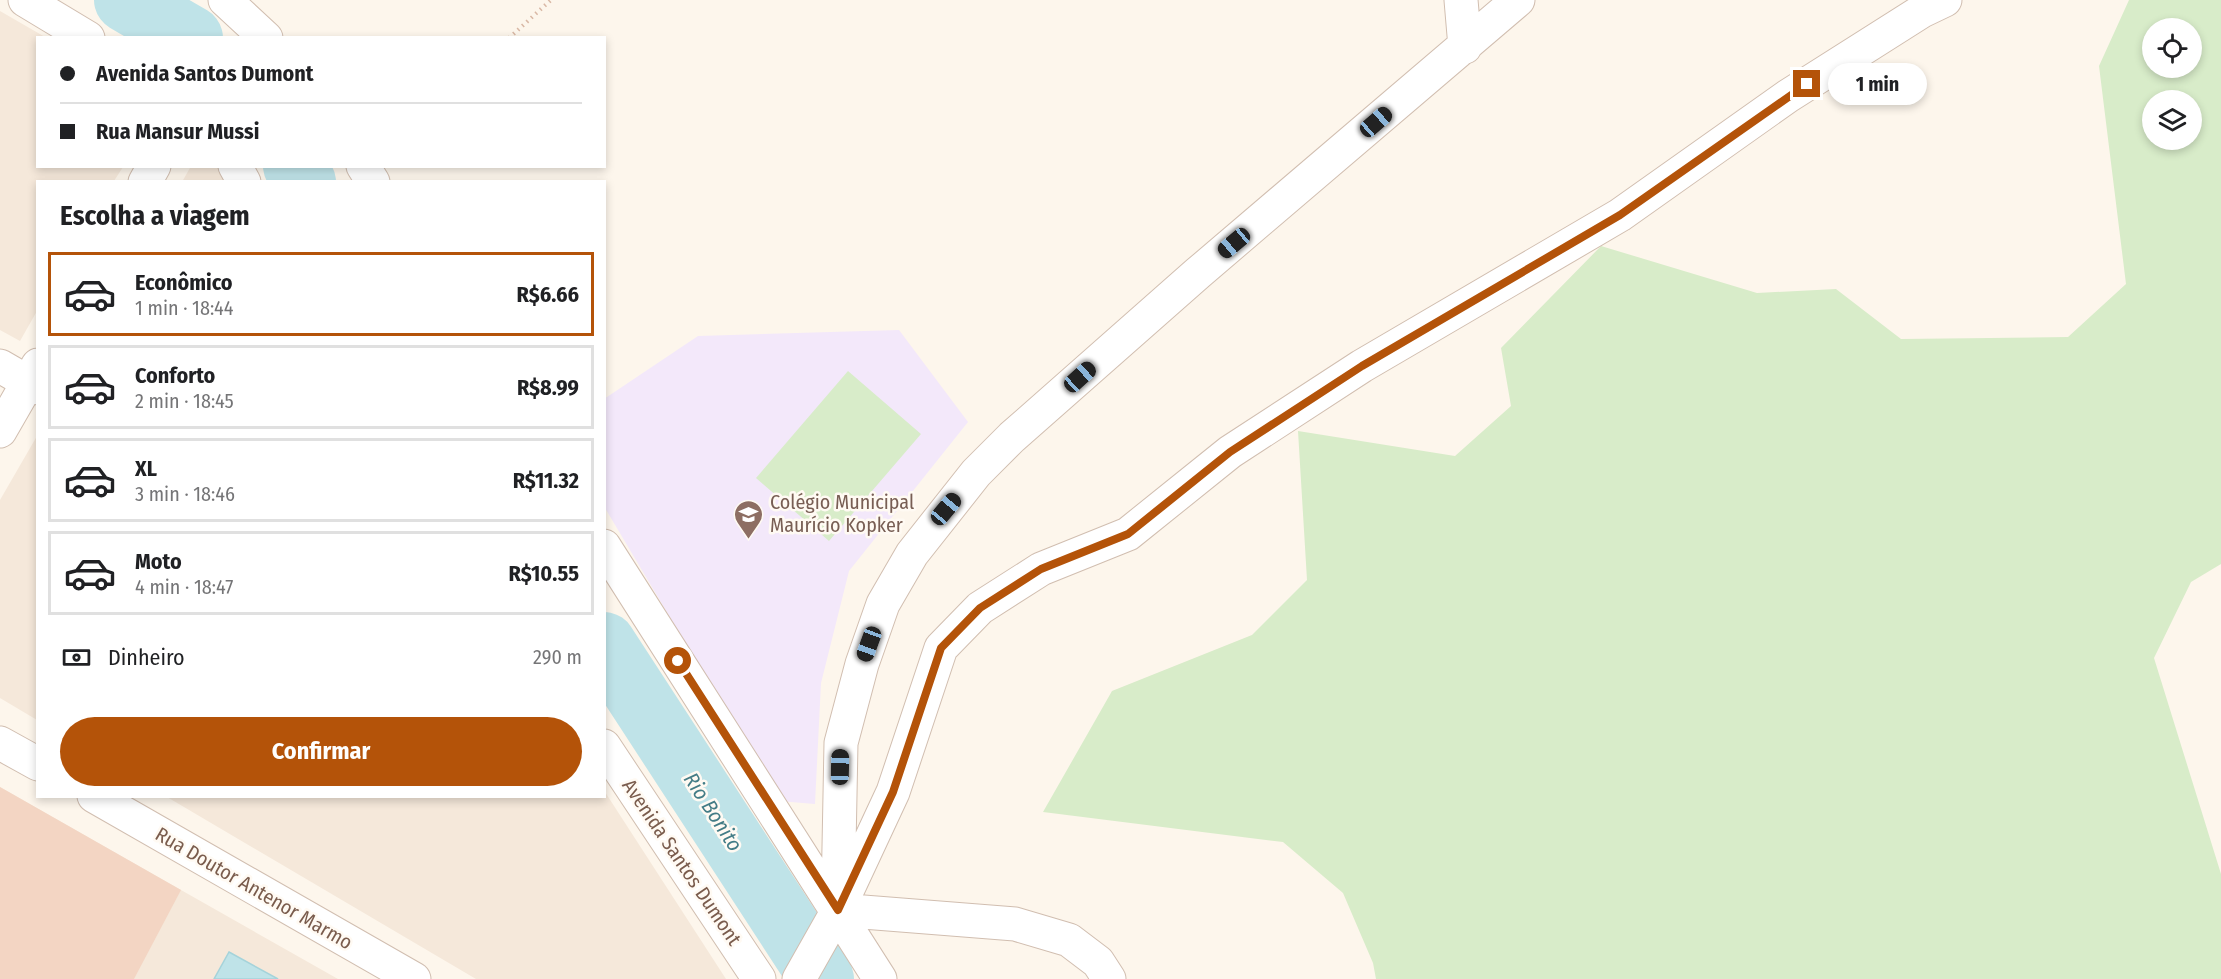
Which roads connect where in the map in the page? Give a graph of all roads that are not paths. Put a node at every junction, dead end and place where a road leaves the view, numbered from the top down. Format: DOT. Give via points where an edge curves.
graph roads {
  1 [pos="25,0"];
  2 [pos="1461,0"];
  3 [pos="1518,0"];
  4 [pos="1945,0"];
  5 [pos="85,36"];
  6 [pos="1465,47"];
  7 [pos="0,366"];
  8 [pos="34,378"];
  9 [pos="0,431"];
  10 [pos="606,549"];
  11 [pos="0,742"];
  12 [pos="606,749"];
  13 [pos="36,763"];
  14 [pos="97,798"];
  15 [pos="838,910"];
  16 [pos="414,979"];
  17 [pos="759,979"];
  18 [pos="799,979"];
  19 [pos="880,979"];
  20 [pos="1109,979"];
  1 -- 5 [label="street"];
  2 -- 6 [label="street"];
  3 -- 6 [label="street"];
  4 -- 15 [label="street" via="1788,96 1620,215 1362,366 1230,452 1128,534 1041,569 980,608 941,648 893,792"];
  6 -- 15 [label="street" via="1012,437 976,473 912,554 883,604 840,743"];
  7 -- 8 [label="street"];
  8 -- 9 [label="street"];
  10 -- 15 [label="street"];
  11 -- 13 [label="street"];
  12 -- 17 [label="street, Avenida Santos Dumont"];
  14 -- 16 [label="street, Rua Doutor Antenor Marmo"];
  15 -- 18 [label="street"];
  15 -- 19 [label="street"];
  15 -- 20 [label="street" via="1015,924 1069,940 1098,962"];
}
